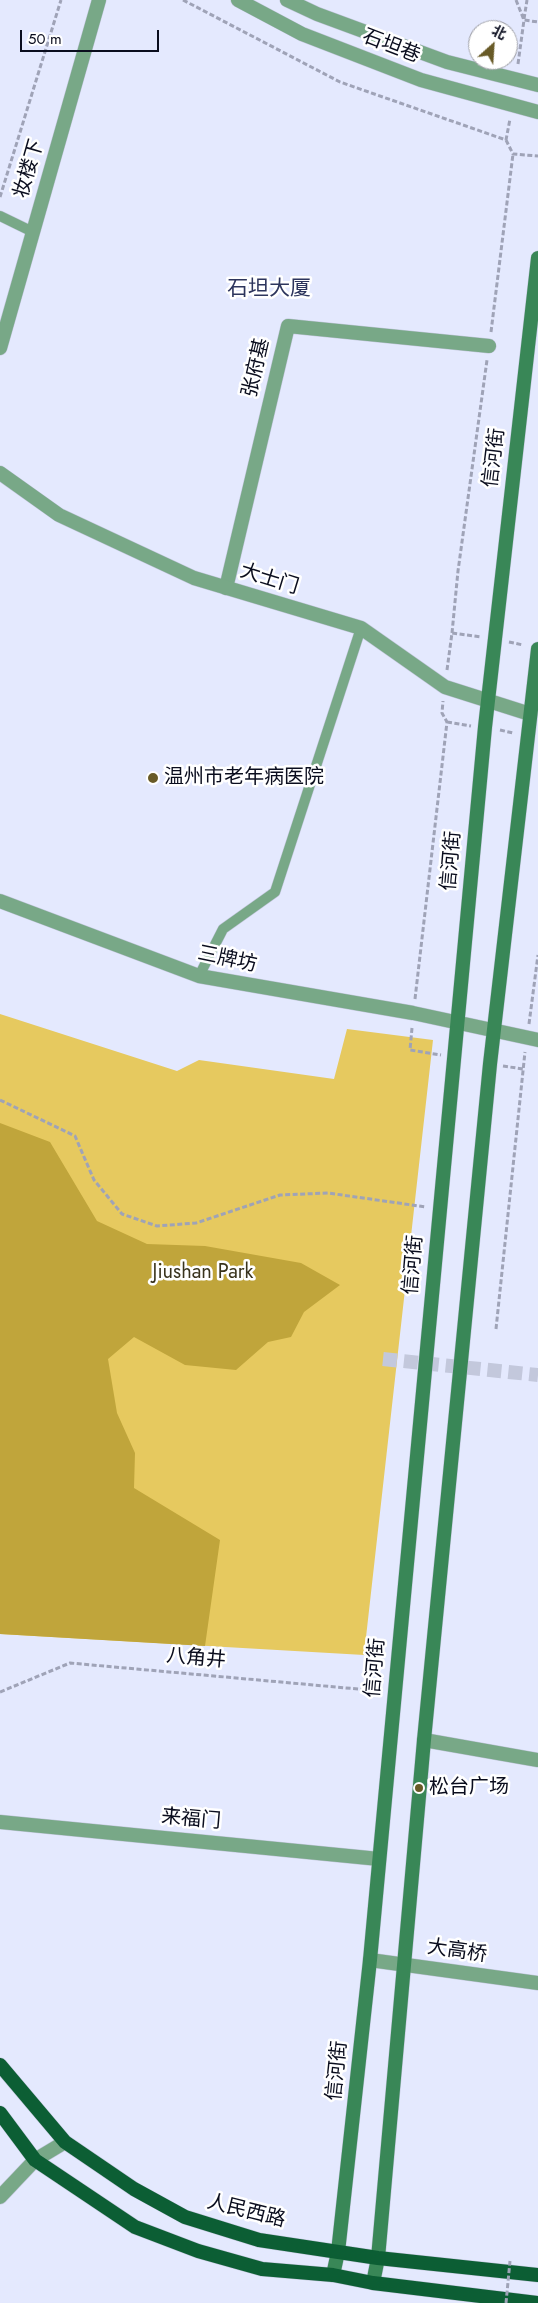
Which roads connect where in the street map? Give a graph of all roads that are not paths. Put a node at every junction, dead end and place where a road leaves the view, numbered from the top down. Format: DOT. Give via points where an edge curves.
graph roads {
  1 [pos="99,0"];
  2 [pos="238,0"];
  3 [pos="287,0"];
  4 [pos="538,85"];
  5 [pos="538,112"];
  6 [pos="0,216"];
  7 [pos="33,232"];
  8 [pos="538,258"];
  9 [pos="489,346"];
  10 [pos="0,348"];
  11 [pos="0,473"];
  12 [pos="226,588"];
  13 [pos="361,628"];
  14 [pos="534,647"];
  15 [pos="487,701"];
  16 [pos="534,715"];
  17 [pos="0,901"];
  18 [pos="199,976"];
  19 [pos="456,1024"];
  20 [pos="493,1032"];
  21 [pos="532,1039"];
  22 [pos="424,1740"];
  23 [pos="538,1760"];
  24 [pos="0,1822"];
  25 [pos="379,1858"];
  26 [pos="370,1960"];
  27 [pos="405,1965"];
  28 [pos="538,1983"];
  29 [pos="0,2065"];
  30 [pos="0,2113"];
  31 [pos="65,2142"];
  32 [pos="35,2160"];
  33 [pos="0,2197"];
  34 [pos="338,2252"];
  35 [pos="378,2258"];
  36 [pos="333,2275"];
  37 [pos="538,2275"];
  38 [pos="373,2283"];
  39 [pos="538,2303"];
  1 -- 7 [label="street, 妆楼下"];
  2 -- 5 [label="street, 石坦巷" via="302,34 421,80"];
  3 -- 4 [label="street" via="447,62"];
  6 -- 7 [label="lane"];
  7 -- 10 [label="street, 妆楼下"];
  8 -- 15 [label="main road, 信河街"];
  9 -- 12 [label="street, 张府基" via="288,326"];
  11 -- 12 [label="street, 大士门" via="59,515 194,578"];
  12 -- 13 [label="street, 大士门"];
  13 -- 15 [label="street, 大士门" via="445,687"];
  13 -- 18 [label="lane" via="275,892 223,929"];
  14 -- 16 [label="main road"];
  15 -- 16 [label="street, 大士门"];
  15 -- 19 [label="main road, 信河街"];
  16 -- 20 [label="main road"];
  17 -- 18 [label="street, 三牌坊"];
  18 -- 19 [label="street, 三牌坊" via="413,1013"];
  19 -- 20 [label="street, 三牌坊"];
  19 -- 25 [label="main road, 信河街"];
  20 -- 21 [label="street, 三牌坊"];
  20 -- 22 [label="main road"];
  22 -- 23 [label="street"];
  22 -- 27 [label="main road"];
  24 -- 25 [label="street, 来福门"];
  25 -- 26 [label="main road, 信河街"];
  26 -- 27 [label="street, 大高桥"];
  26 -- 34 [label="main road, 信河街"];
  27 -- 28 [label="street, 大高桥"];
  27 -- 35 [label="main road"];
  29 -- 31 [label="highway, 人民西路"];
  30 -- 32 [label="highway"];
  31 -- 32 [label="street"];
  31 -- 34 [label="highway, 人民西路" via="134,2189 185,2217 259,2240"];
  32 -- 33 [label="street"];
  32 -- 36 [label="highway" via="135,2227 198,2251 262,2269"];
  34 -- 35 [label="highway, 人民西路"];
  34 -- 36 [label="main road, 信河街"];
  35 -- 37 [label="highway, 人民西路"];
  35 -- 38 [label="main road"];
  36 -- 38 [label="highway"];
  38 -- 39 [label="highway"];
}
